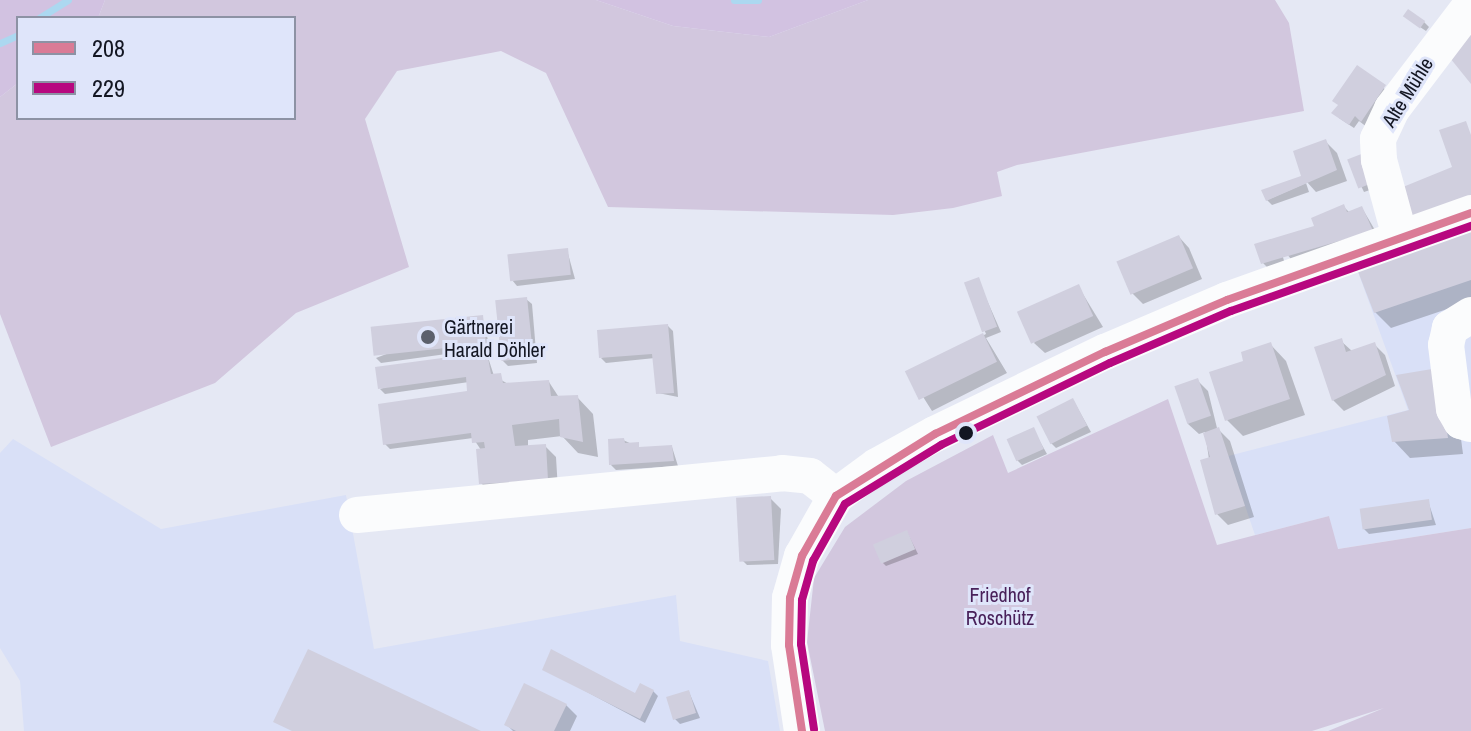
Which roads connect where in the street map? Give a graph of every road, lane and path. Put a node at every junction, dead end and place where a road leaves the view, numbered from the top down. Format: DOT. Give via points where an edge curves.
graph roads {
  1 [pos="1471,5"];
  2 [pos="1471,213"];
  3 [pos="1400,237"];
  4 [pos="1471,315"];
  5 [pos="1471,424"];
  6 [pos="836,496"];
  7 [pos="357,515"];
  8 [pos="802,731"];
  1 -- 3 [label="street, Alte Mühle" via="1392,109 1378,139"];
  2 -- 3 [label="street"];
  3 -- 6 [label="street" via="1227,300 1016,392 877,466"];
  4 -- 5 [label="street" via="1450,328 1446,345 1454,409 1461,421"];
  6 -- 7 [label="street" via="810,476 782,473"];
  6 -- 8 [label="street" via="802,556 790,598 789,645"];
}
